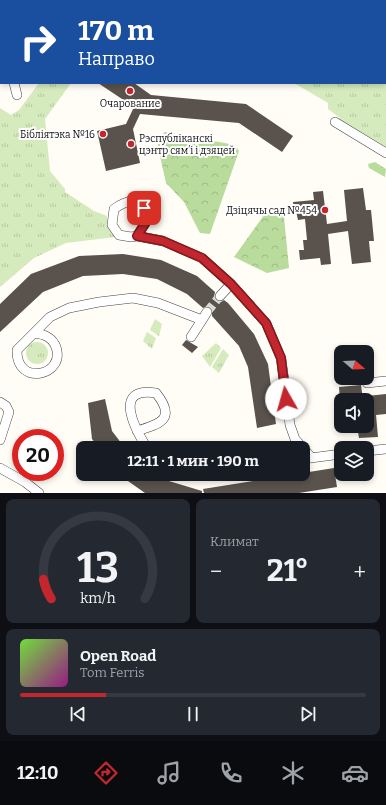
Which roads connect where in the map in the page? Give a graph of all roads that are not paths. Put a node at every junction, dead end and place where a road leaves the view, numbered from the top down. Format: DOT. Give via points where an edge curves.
graph roads {
  1 [pos="14,84"];
  2 [pos="17,95"];
  3 [pos="335,122"];
  4 [pos="386,153"];
  5 [pos="137,236"];
  6 [pos="231,284"];
  7 [pos="220,296"];
  8 [pos="34,333"];
  9 [pos="191,337"];
  10 [pos="386,381"];
  11 [pos="374,382"];
  12 [pos="0,402"];
  13 [pos="137,431"];
  14 [pos="0,440"];
  15 [pos="143,441"];
  16 [pos="296,441"];
  17 [pos="386,449"];
  18 [pos="374,450"];
  19 [pos="334,455"];
  20 [pos="310,458"];
  21 [pos="0,468"];
  22 [pos="39,493"];
  1 -- 2 [label="lane"];
  3 -- 4 [label="lane"];
  5 -- 6 [label="lane" via="163,241 202,258"];
  6 -- 7 [label="lane"];
  6 -- 16 [label="lane" via="266,323 281,358 290,425"];
  8 -- 8 [label="lane" via="50,338 57,351 54,366 40,374 25,370 17,357 17,350"];
  8 -- 9 [label="lane" via="50,317 69,308 133,298 205,316"];
  10 -- 11 [label="lane"];
  12 -- 14 [label="lane" via="9,412"];
  13 -- 13 [label="lane" via="160,423 165,414 165,404 156,393 144,391 134,397 129,406"];
  13 -- 15 [label="lane"];
  17 -- 18 [label="lane"];
  19 -- 20 [label="lane"];
  21 -- 22 [label="lane"];
}
